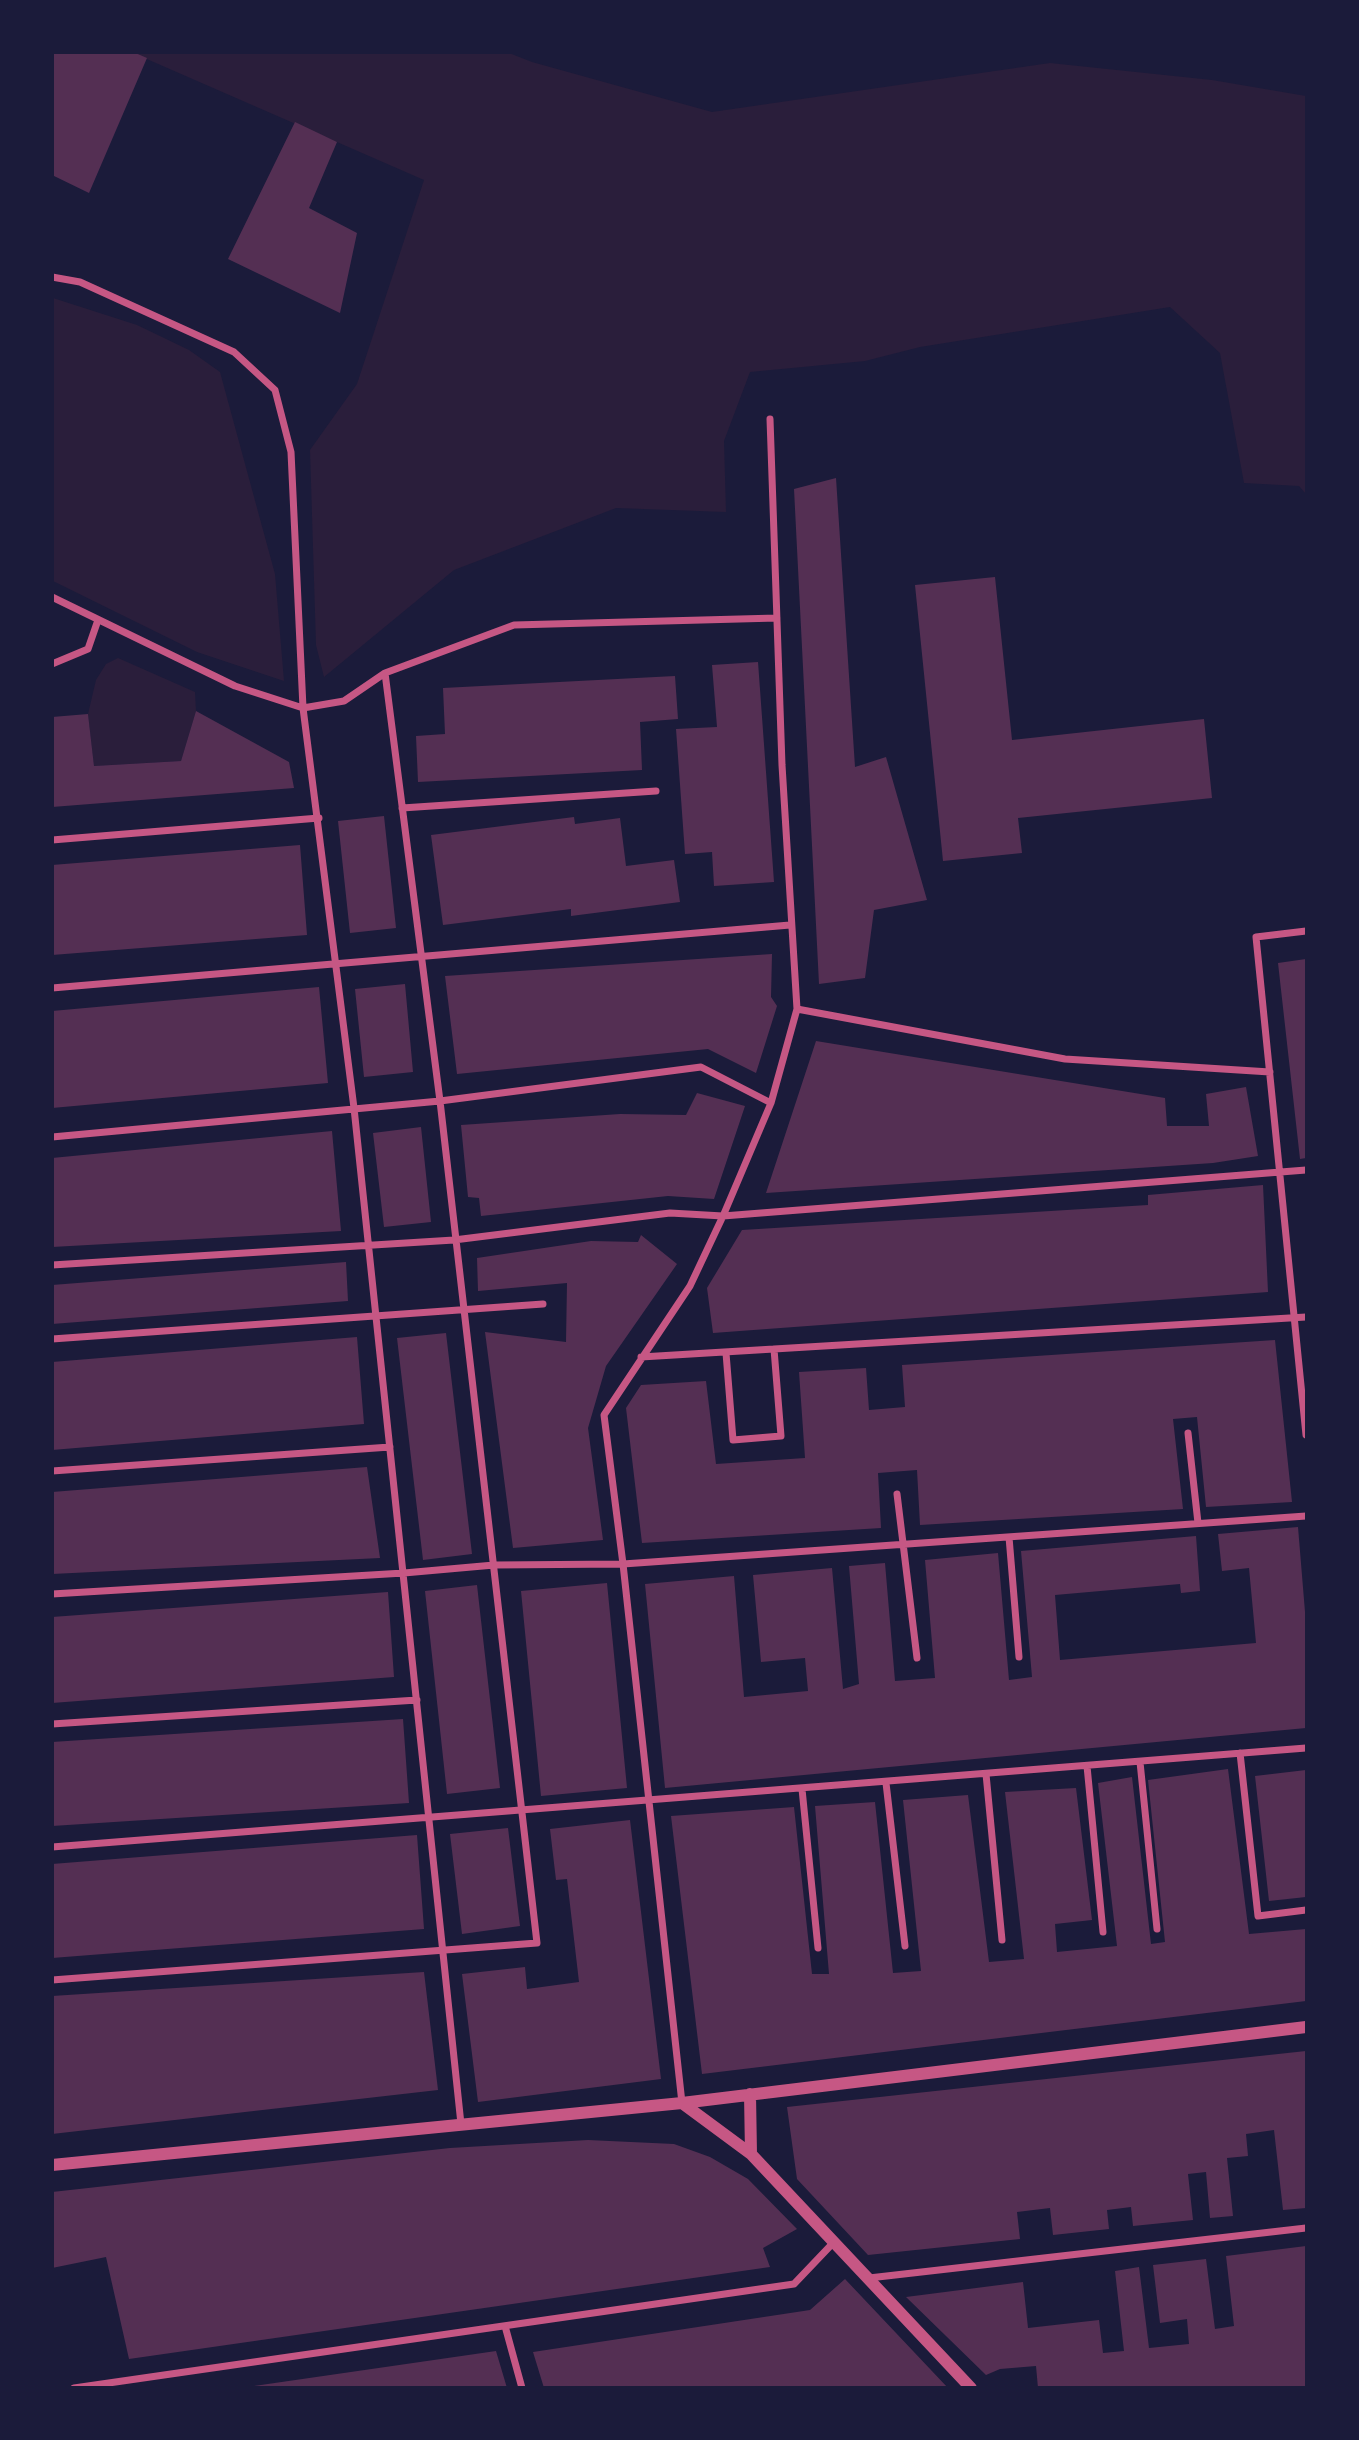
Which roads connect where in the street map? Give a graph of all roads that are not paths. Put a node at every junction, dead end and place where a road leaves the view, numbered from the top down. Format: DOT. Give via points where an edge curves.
graph roads {
  1 [pos="52,277"];
  2 [pos="770,419"];
  3 [pos="52,597"];
  4 [pos="776,618"];
  5 [pos="98,620"];
  6 [pos="52,664"];
  7 [pos="385,673"];
  8 [pos="303,708"];
  9 [pos="656,791"];
  10 [pos="402,808"];
  11 [pos="319,818"];
  12 [pos="52,840"];
  13 [pos="790,925"];
  14 [pos="1307,931"];
  15 [pos="421,957"];
  16 [pos="336,964"];
  17 [pos="52,988"];
  18 [pos="797,1009"];
  19 [pos="1270,1072"];
  20 [pos="440,1101"];
  21 [pos="771,1103"];
  22 [pos="354,1108"];
  23 [pos="52,1137"];
  24 [pos="1307,1170"];
  25 [pos="1280,1172"];
  26 [pos="723,1216"];
  27 [pos="454,1240"];
  28 [pos="369,1245"];
  29 [pos="52,1265"];
  30 [pos="543,1304"];
  31 [pos="463,1310"];
  32 [pos="377,1317"];
  33 [pos="1307,1317"];
  34 [pos="1295,1318"];
  35 [pos="52,1339"];
  36 [pos="775,1349"];
  37 [pos="726,1353"];
  38 [pos="641,1357"];
  39 [pos="1188,1433"];
  40 [pos="1307,1435"];
  41 [pos="390,1447"];
  42 [pos="52,1471"];
  43 [pos="897,1494"];
  44 [pos="1307,1516"];
  45 [pos="1198,1523"];
  46 [pos="1009,1537"];
  47 [pos="903,1544"];
  48 [pos="623,1564"];
  49 [pos="494,1565"];
  50 [pos="404,1573"];
  51 [pos="52,1594"];
  52 [pos="1019,1657"];
  53 [pos="917,1658"];
  54 [pos="417,1700"];
  55 [pos="52,1724"];
  56 [pos="1307,1748"];
  57 [pos="1240,1753"];
  58 [pos="1140,1762"];
  59 [pos="1087,1766"];
  60 [pos="986,1774"];
  61 [pos="886,1783"];
  62 [pos="802,1789"];
  63 [pos="650,1802"];
  64 [pos="522,1812"];
  65 [pos="429,1818"];
  66 [pos="52,1847"];
  67 [pos="1307,1910"];
  68 [pos="1157,1928"];
  69 [pos="1103,1932"];
  70 [pos="1002,1940"];
  71 [pos="905,1946"];
  72 [pos="818,1948"];
  73 [pos="443,1950"];
  74 [pos="52,1980"];
  75 [pos="1307,2027"];
  76 [pos="750,2094"];
  77 [pos="682,2103"];
  78 [pos="461,2124"];
  79 [pos="751,2154"];
  80 [pos="52,2165"];
  81 [pos="1307,2228"];
  82 [pos="834,2242"];
  83 [pos="868,2278"];
  84 [pos="505,2326"];
  85 [pos="74,2388"];
  86 [pos="522,2388"];
  87 [pos="971,2388"];
  1 -- 8 [label="street" via="80,282 234,352 275,390 291,452"];
  2 -- 4 [label="street"];
  3 -- 5 [label="street"];
  4 -- 7 [label="street" via="514,625"];
  4 -- 13 [label="street"];
  5 -- 6 [label="street" via="88,649"];
  5 -- 8 [label="street" via="235,686"];
  7 -- 8 [label="street" via="344,701"];
  7 -- 10 [label="street"];
  8 -- 11 [label="street"];
  9 -- 10 [label="street"];
  10 -- 15 [label="street"];
  11 -- 12 [label="street"];
  11 -- 16 [label="street"];
  13 -- 15 [label="street"];
  13 -- 18 [label="street"];
  14 -- 19 [label="street" via="1256,937"];
  15 -- 16 [label="street"];
  15 -- 20 [label="street"];
  16 -- 17 [label="street"];
  16 -- 22 [label="street"];
  18 -- 19 [label="street" via="1065,1059"];
  18 -- 21 [label="street"];
  19 -- 25 [label="street"];
  20 -- 21 [label="street" via="701,1067"];
  20 -- 22 [label="street"];
  20 -- 27 [label="street"];
  21 -- 26 [label="street"];
  22 -- 23 [label="street"];
  22 -- 28 [label="street"];
  24 -- 25 [label="street"];
  25 -- 26 [label="street"];
  25 -- 34 [label="street"];
  26 -- 27 [label="street" via="670,1213"];
  26 -- 38 [label="street" via="690,1286"];
  27 -- 28 [label="street"];
  27 -- 31 [label="street"];
  28 -- 29 [label="street"];
  28 -- 32 [label="street"];
  30 -- 31 [label="street"];
  31 -- 32 [label="street"];
  31 -- 49 [label="street"];
  32 -- 35 [label="street"];
  32 -- 41 [label="street"];
  33 -- 34 [label="street"];
  34 -- 36 [label="street"];
  34 -- 40 [label="street"];
  36 -- 37 [label="street"];
  36 -- 37 [label="street" via="781,1436 733,1440"];
  37 -- 38 [label="street"];
  38 -- 48 [label="street" via="604,1415"];
  39 -- 45 [label="street"];
  41 -- 42 [label="street"];
  41 -- 50 [label="street"];
  43 -- 47 [label="street"];
  44 -- 45 [label="street"];
  45 -- 46 [label="street"];
  46 -- 47 [label="street"];
  46 -- 52 [label="street"];
  47 -- 48 [label="street"];
  47 -- 53 [label="street"];
  48 -- 49 [label="street"];
  48 -- 63 [label="street"];
  49 -- 50 [label="street"];
  49 -- 64 [label="street"];
  50 -- 51 [label="street"];
  50 -- 54 [label="street"];
  54 -- 55 [label="street"];
  54 -- 65 [label="street"];
  56 -- 57 [label="street"];
  57 -- 58 [label="street"];
  57 -- 67 [label="street" via="1258,1916"];
  58 -- 59 [label="street"];
  58 -- 68 [label="street"];
  59 -- 60 [label="street"];
  59 -- 69 [label="street"];
  60 -- 61 [label="street"];
  60 -- 70 [label="street"];
  61 -- 62 [label="street"];
  61 -- 71 [label="street"];
  62 -- 63 [label="street"];
  62 -- 72 [label="street"];
  63 -- 64 [label="street"];
  63 -- 77 [label="street"];
  64 -- 65 [label="street"];
  64 -- 73 [label="street" via="537,1943"];
  65 -- 66 [label="street"];
  65 -- 73 [label="street"];
  73 -- 74 [label="street"];
  73 -- 78 [label="street"];
  75 -- 76 [label="street"];
  76 -- 77 [label="street"];
  76 -- 79 [label="street"];
  77 -- 78 [label="street"];
  77 -- 79 [label="street"];
  78 -- 80 [label="street"];
  79 -- 82 [label="street"];
  81 -- 83 [label="street"];
  82 -- 83 [label="street"];
  82 -- 84 [label="street" via="794,2284"];
  83 -- 87 [label="street"];
  84 -- 85 [label="street"];
  84 -- 86 [label="street"];
}
